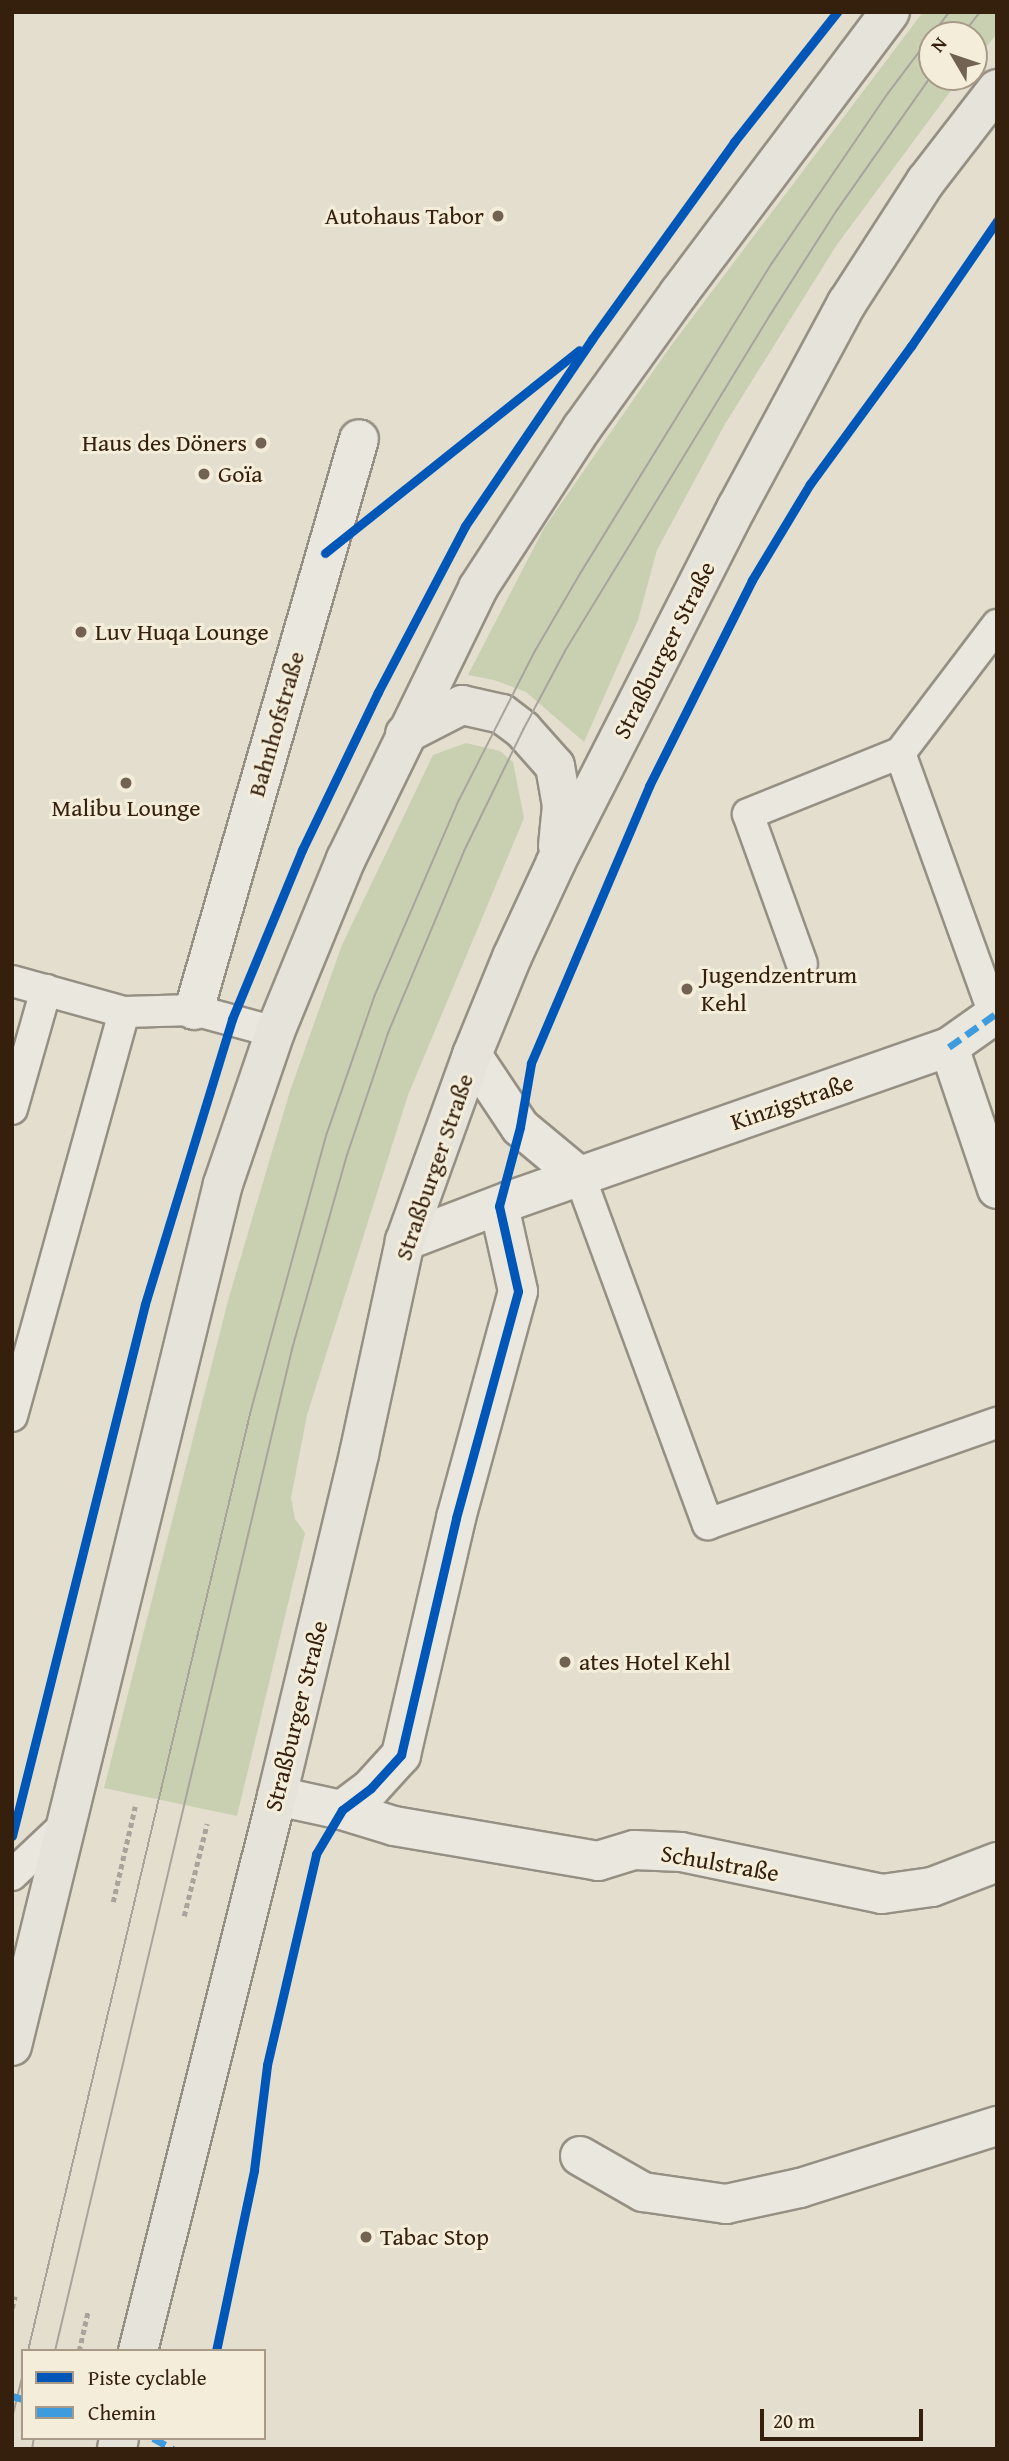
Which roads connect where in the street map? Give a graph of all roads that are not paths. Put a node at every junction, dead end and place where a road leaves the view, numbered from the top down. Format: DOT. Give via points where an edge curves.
graph roads {
  1 [pos="890,12"];
  2 [pos="997,89"];
  3 [pos="359,439"];
  4 [pos="997,625"];
  5 [pos="405,734"];
  6 [pos="900,753"];
  7 [pos="556,862"];
  8 [pos="802,964"];
  9 [pos="12,981"];
  10 [pos="46,990"];
  11 [pos="194,1010"];
  12 [pos="124,1013"];
  13 [pos="995,1013"];
  14 [pos="275,1032"];
  15 [pos="949,1047"];
  16 [pos="472,1055"];
  17 [pos="12,1109"];
  18 [pos="580,1177"];
  19 [pos="997,1189"];
  20 [pos="499,1206"];
  21 [pos="405,1241"];
  22 [pos="12,1416"];
  23 [pos="997,1423"];
  24 [pos="277,1796"];
  25 [pos="342,1810"];
  26 [pos="65,1825"];
  27 [pos="997,1862"];
  28 [pos="12,1875"];
  29 [pos="13,2036"];
  30 [pos="997,2126"];
  31 [pos="580,2156"];
  32 [pos="139,2349"];
  1 -- 5 [label="main road" via="582,428 478,588"];
  2 -- 7 [label="main road, Straßburger Straße" via="926,181 847,303"];
  3 -- 11 [label="street, Bahnhofstraße"];
  4 -- 6 [label="lane"];
  5 -- 7 [label="main road" via="462,705 502,714 523,730 555,766 562,805"];
  5 -- 14 [label="main road" via="346,859"];
  6 -- 8 [label="lane" via="748,814"];
  6 -- 13 [label="lane"];
  7 -- 16 [label="main road, Straßburger Straße"];
  9 -- 10 [label="lane"];
  10 -- 12 [label="lane"];
  10 -- 17 [label="lane"];
  11 -- 12 [label="lane"];
  11 -- 14 [label="lane"];
  12 -- 22 [label="lane"];
  13 -- 15 [label="street, Kinzigstraße"];
  14 -- 26 [label="main road" via="223,1184"];
  15 -- 18 [label="street, Kinzigstraße"];
  15 -- 19 [label="street"];
  16 -- 18 [label="street" via="520,1127"];
  16 -- 21 [label="main road, Straßburger Straße"];
  18 -- 20 [label="street, Kinzigstraße"];
  18 -- 23 [label="lane" via="708,1524"];
  20 -- 21 [label="street, Kinzigstraße"];
  20 -- 25 [label="street" via="518,1292 456,1518 401,1755 371,1788"];
  21 -- 24 [label="main road, Straßburger Straße"];
  24 -- 25 [label="street, Schulstraße"];
  24 -- 32 [label="main road, Straßburger Straße"];
  25 -- 27 [label="street, Schulstraße" via="394,1826 597,1861 634,1850 681,1852 882,1894 932,1887"];
  26 -- 28 [label="lane"];
  26 -- 29 [label="main road"];
  30 -- 31 [label="street" via="800,2188 726,2204 643,2192"];
}
